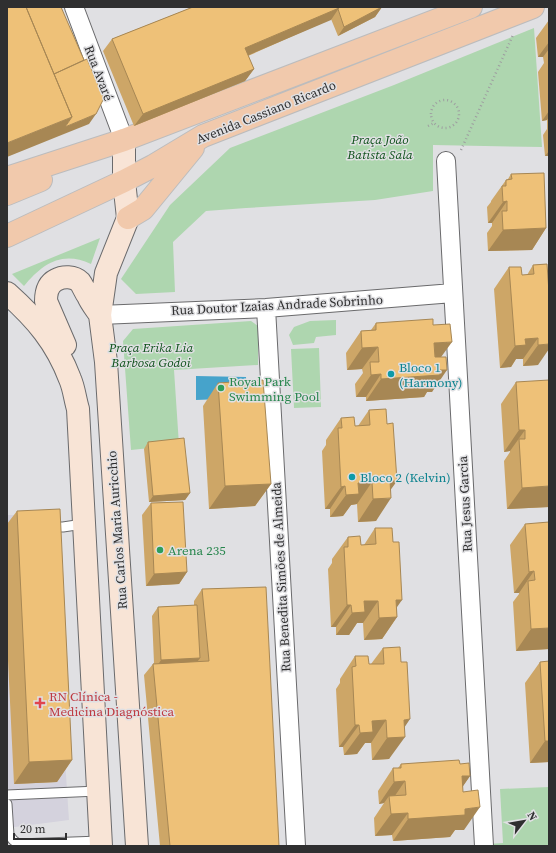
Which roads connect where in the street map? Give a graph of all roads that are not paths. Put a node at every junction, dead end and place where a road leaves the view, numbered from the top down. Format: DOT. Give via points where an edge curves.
graph roads {
  1 [pos="74,7"];
  2 [pos="471,7"];
  3 [pos="533,7"];
  4 [pos="203,136"];
  5 [pos="124,140"];
  6 [pos="98,149"];
  7 [pos="446,161"];
  8 [pos="7,178"];
  9 [pos="124,181"];
  10 [pos="7,194"];
  11 [pos="128,218"];
  12 [pos="7,236"];
  13 [pos="7,293"];
  14 [pos="453,293"];
  15 [pos="266,308"];
  16 [pos="100,315"];
  17 [pos="78,409"];
  18 [pos="83,524"];
  19 [pos="39,528"];
  20 [pos="98,791"];
  21 [pos="7,795"];
  22 [pos="7,804"];
  23 [pos="101,844"];
  24 [pos="137,846"];
  25 [pos="296,846"];
  26 [pos="484,846"];
  1 -- 5 [label="street, Rua Avaré"];
  2 -- 5 [label="main road, Avenida Cassiano Ricardo"];
  3 -- 4 [label="main road, Avenida Cassiano Ricardo"];
  4 -- 9 [label="main road, Avenida Cassiano Ricardo"];
  4 -- 11 [label="main road" via="143,209"];
  5 -- 6 [label="main road, Avenida Cassiano Ricardo"];
  5 -- 9 [label="main road"];
  6 -- 8 [label="main road, Avenida Cassiano Ricardo"];
  6 -- 10 [label="main road" via="70,168"];
  7 -- 14 [label="street, Rua Jesus Garcia"];
  9 -- 11 [label="main road"];
  9 -- 12 [label="main road, Avenida Cassiano Ricardo"];
  11 -- 16 [label="main road, Rua Carlos Maria Auricchio" via="106,273"];
  13 -- 17 [label="main road" via="42,328 58,353 70,380"];
  14 -- 15 [label="street, Rua Doutor Izaias Andrade Sobrinho"];
  14 -- 26 [label="street, Rua Jesus Garcia"];
  15 -- 16 [label="street, Rua Doutor Izaias Andrade Sobrinho"];
  15 -- 25 [label="street, Rua Benedita Simões de Almeida"];
  16 -- 17 [label="main road" via="80,282 74,278 54,280 50,285 46,302 64,340 73,374"];
  16 -- 24 [label="main road, Rua Carlos Maria Auricchio" via="106,362"];
  17 -- 18 [label="main road"];
  18 -- 19 [label="lane"];
  18 -- 20 [label="main road"];
  20 -- 21 [label="lane"];
  20 -- 23 [label="main road"];
  22 -- 23 [label="lane" via="10,834 18,844"];
}
